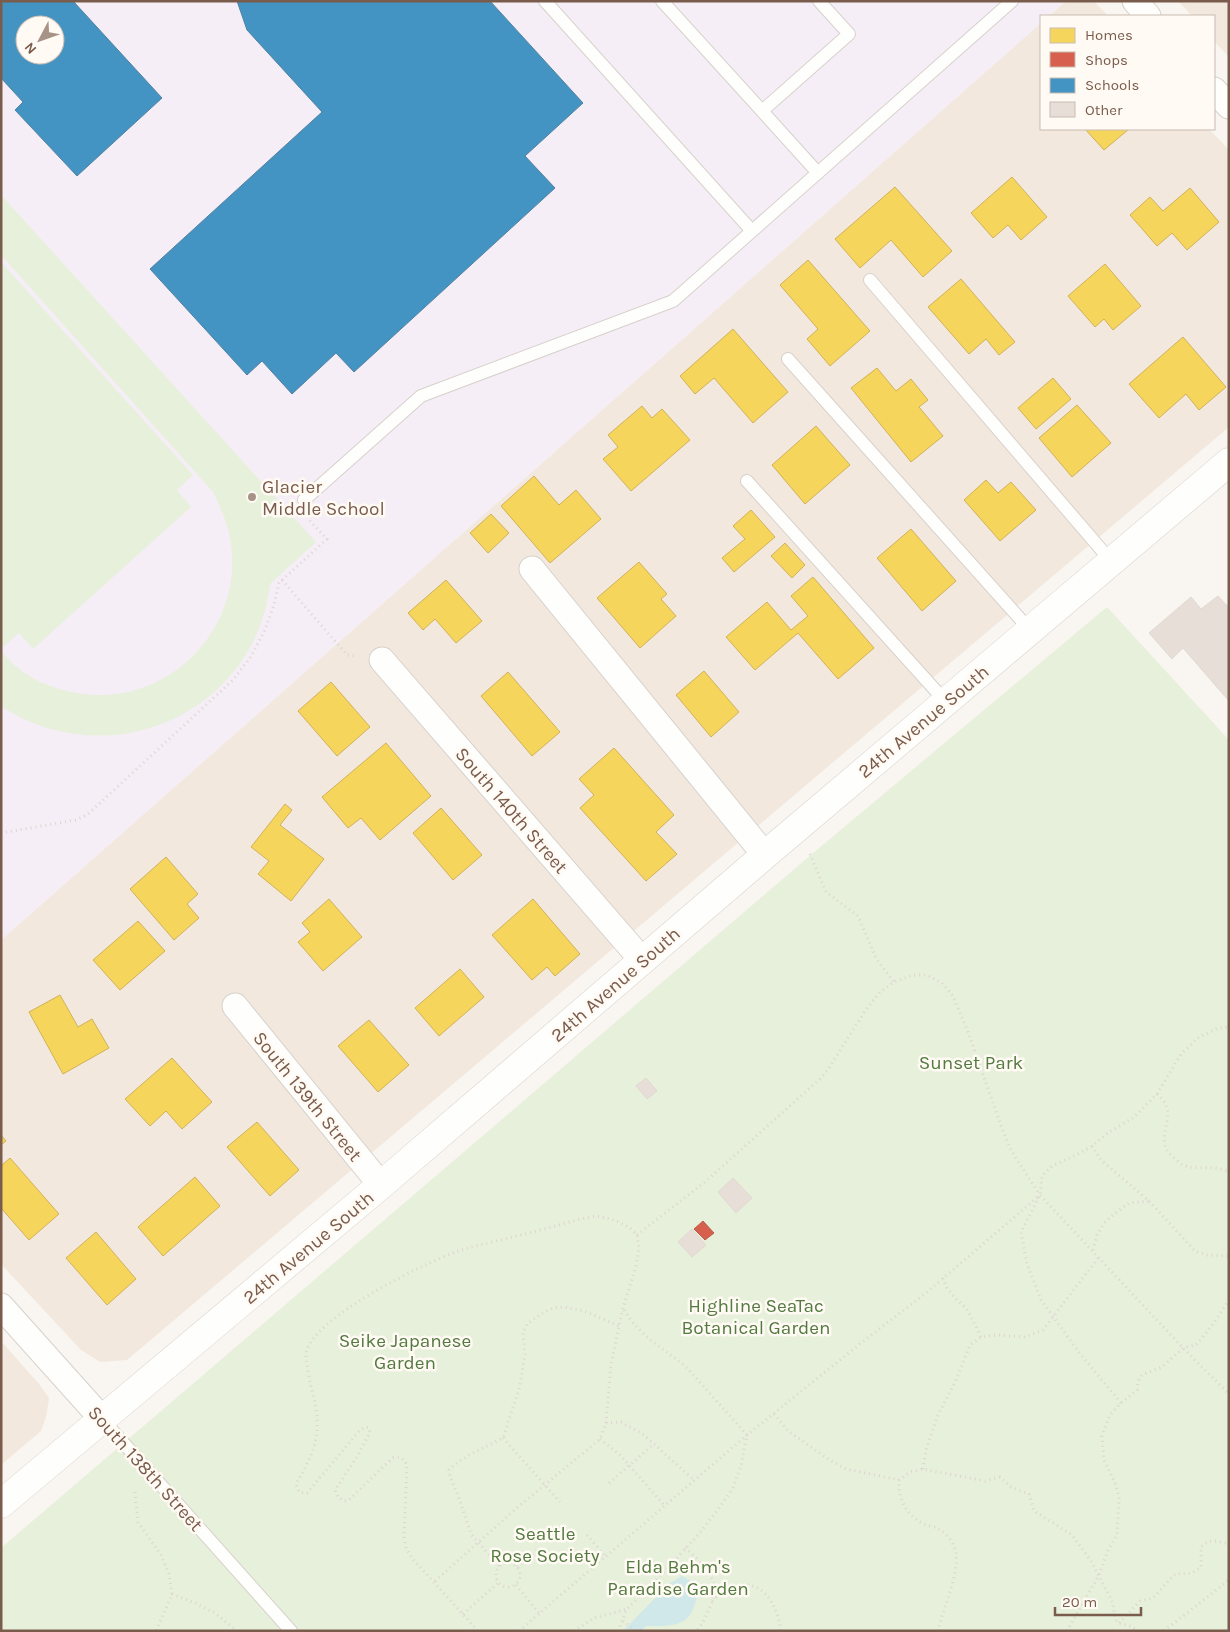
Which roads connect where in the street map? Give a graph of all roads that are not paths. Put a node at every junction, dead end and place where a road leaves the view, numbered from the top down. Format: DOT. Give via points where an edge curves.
graph roads {
  1 [pos="545,1"];
  2 [pos="662,1"];
  3 [pos="819,1"];
  4 [pos="1135,1"];
  5 [pos="1008,2"];
  6 [pos="1147,15"];
  7 [pos="1215,91"];
  8 [pos="1229,106"];
  9 [pos="762,111"];
  10 [pos="818,173"];
  11 [pos="752,231"];
  12 [pos="870,280"];
  13 [pos="788,359"];
  14 [pos="1229,462"];
  15 [pos="747,481"];
  16 [pos="304,500"];
  17 [pos="1112,561"];
  18 [pos="532,569"];
  19 [pos="1030,630"];
  20 [pos="382,660"];
  21 [pos="946,702"];
  22 [pos="765,855"];
  23 [pos="642,960"];
  24 [pos="235,1006"];
  25 [pos="381,1185"];
  26 [pos="1,1306"];
  27 [pos="104,1420"];
  28 [pos="1,1504"];
  29 [pos="291,1631"];
  1 -- 11 [label="lane"];
  2 -- 9 [label="lane"];
  3 -- 9 [label="lane" via="849,34"];
  4 -- 6 [label="street"];
  5 -- 10 [label="lane"];
  7 -- 8 [label="street"];
  9 -- 10 [label="lane"];
  10 -- 11 [label="lane"];
  11 -- 16 [label="lane" via="673,301 421,396"];
  12 -- 17 [label="lane"];
  13 -- 19 [label="lane"];
  14 -- 17 [label="street, 24th Avenue South"];
  15 -- 21 [label="lane"];
  17 -- 19 [label="street, 24th Avenue South"];
  18 -- 22 [label="street"];
  19 -- 21 [label="street, 24th Avenue South"];
  20 -- 23 [label="street, South 140th Street"];
  21 -- 22 [label="street, 24th Avenue South"];
  22 -- 23 [label="street, 24th Avenue South"];
  23 -- 25 [label="street, 24th Avenue South"];
  24 -- 25 [label="street, South 139th Street"];
  25 -- 27 [label="street, 24th Avenue South"];
  26 -- 27 [label="street, South 138th Street"];
  27 -- 28 [label="street, 24th Avenue South"];
  27 -- 29 [label="lane, South 138th Street"];
}
